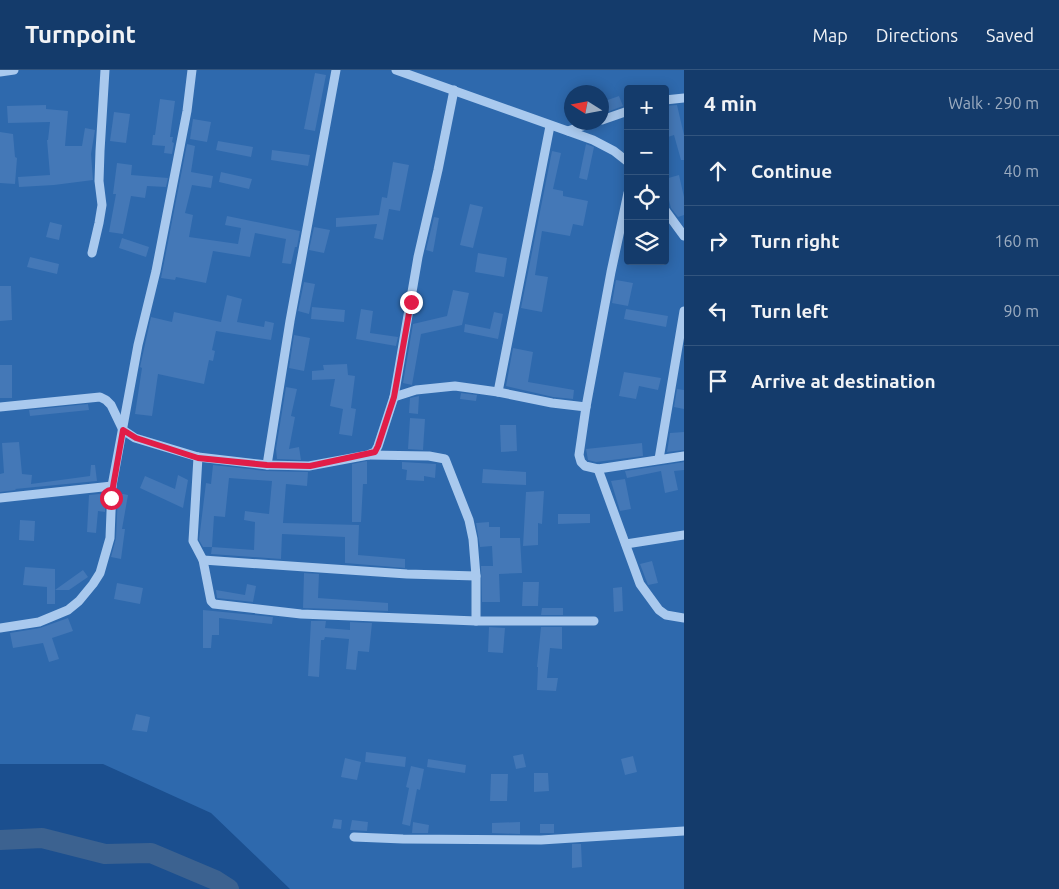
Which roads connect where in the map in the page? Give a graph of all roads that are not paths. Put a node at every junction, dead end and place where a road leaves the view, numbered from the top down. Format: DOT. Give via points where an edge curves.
graph roads {
  1 [pos="14,70"];
  2 [pos="105,70"];
  3 [pos="192,70"];
  4 [pos="336,70"];
  5 [pos="396,70"];
  6 [pos="0,72"];
  7 [pos="454,90"];
  8 [pos="684,98"];
  9 [pos="669,100"];
  10 [pos="624,112"];
  11 [pos="609,118"];
  12 [pos="550,126"];
  13 [pos="571,130"];
  14 [pos="568,131"];
  15 [pos="624,159"];
  16 [pos="624,213"];
  17 [pos="669,215"];
  18 [pos="684,236"];
  19 [pos="92,253"];
  20 [pos="684,311"];
  21 [pos="498,392"];
  22 [pos="394,397"];
  23 [pos="0,407"];
  24 [pos="586,408"];
  25 [pos="123,430"];
  26 [pos="368,455"];
  27 [pos="684,456"];
  28 [pos="198,458"];
  29 [pos="659,459"];
  30 [pos="267,465"];
  31 [pos="598,469"];
  32 [pos="112,486"];
  33 [pos="0,498"];
  34 [pos="684,535"];
  35 [pos="626,544"];
  36 [pos="203,560"];
  37 [pos="476,576"];
  38 [pos="684,618"];
  39 [pos="476,621"];
  40 [pos="594,621"];
  41 [pos="0,628"];
  42 [pos="684,830"];
  43 [pos="354,837"];
  1 -- 6 [label="street"];
  2 -- 19 [label="street" via="99,181 102,205"];
  3 -- 25 [label="street" via="187,112"];
  4 -- 30 [label="street"];
  5 -- 7 [label="street"];
  7 -- 12 [label="street"];
  7 -- 22 [label="street" via="418,257"];
  8 -- 9 [label="street"];
  10 -- 11 [label="street"];
  12 -- 14 [label="street"];
  12 -- 21 [label="street"];
  13 -- 14 [label="street"];
  14 -- 15 [label="street" via="592,140"];
  16 -- 24 [label="street"];
  17 -- 18 [label="street"];
  20 -- 29 [label="street"];
  21 -- 22 [label="street" via="455,386 416,390"];
  21 -- 24 [label="street"];
  22 -- 26 [label="street" via="378,446"];
  23 -- 25 [label="street" via="100,397 111,405"];
  24 -- 31 [label="street" via="579,455 584,466"];
  25 -- 28 [label="street" via="136,438"];
  25 -- 32 [label="street"];
  26 -- 30 [label="street" via="310,466"];
  26 -- 37 [label="street" via="445,459 469,520"];
  27 -- 29 [label="street"];
  28 -- 30 [label="street"];
  28 -- 36 [label="street" via="193,541"];
  29 -- 31 [label="street"];
  31 -- 35 [label="street"];
  32 -- 33 [label="street"];
  32 -- 41 [label="street" via="110,538 100,573 93,584 63,613 39,622"];
  34 -- 35 [label="street"];
  35 -- 38 [label="street" via="647,595 666,615"];
  36 -- 37 [label="street"];
  36 -- 39 [label="street" via="211,601 219,606 301,614"];
  37 -- 39 [label="street"];
  39 -- 40 [label="street"];
  42 -- 43 [label="street" via="541,840"];
}
